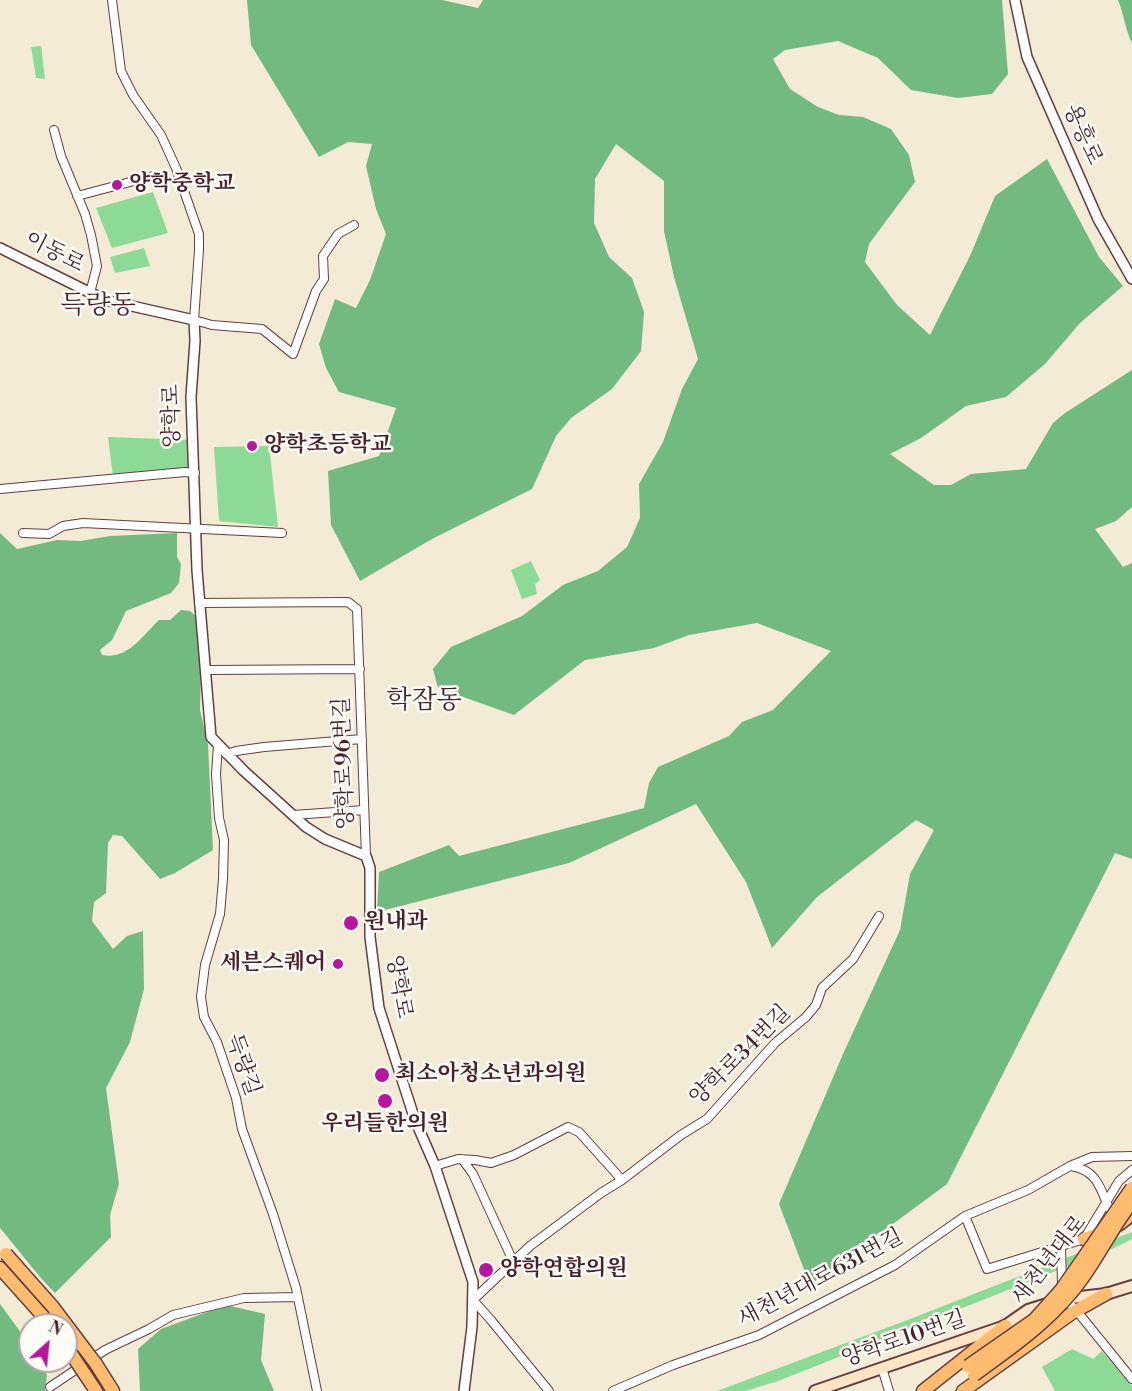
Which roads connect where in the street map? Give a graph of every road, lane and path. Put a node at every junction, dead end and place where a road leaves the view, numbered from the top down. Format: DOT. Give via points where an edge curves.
graph roads {
  1 [pos="112,0"];
  2 [pos="1015,0"];
  3 [pos="54,130"];
  4 [pos="153,176"];
  5 [pos="77,196"];
  6 [pos="354,225"];
  7 [pos="0,248"];
  8 [pos="1132,279"];
  9 [pos="90,293"];
  10 [pos="194,320"];
  11 [pos="195,473"];
  12 [pos="0,489"];
  13 [pos="196,530"];
  14 [pos="23,533"];
  15 [pos="282,533"];
  16 [pos="200,603"];
  17 [pos="360,669"];
  18 [pos="207,670"];
  19 [pos="362,739"];
  20 [pos="218,745"];
  21 [pos="226,754"];
  22 [pos="364,810"];
  23 [pos="293,815"];
  24 [pos="366,856"];
  25 [pos="879,916"];
  26 [pos="1132,1156"];
  27 [pos="462,1159"];
  28 [pos="435,1166"];
  29 [pos="1070,1166"];
  30 [pos="1132,1170"];
  31 [pos="622,1180"];
  32 [pos="1132,1188"];
  33 [pos="1106,1201"];
  34 [pos="1132,1202"];
  35 [pos="965,1216"];
  36 [pos="1130,1216"];
  37 [pos="1084,1239"];
  38 [pos="1061,1246"];
  39 [pos="3,1250"];
  40 [pos="513,1261"];
  41 [pos="0,1268"];
  42 [pos="1132,1286"];
  43 [pos="1106,1294"];
  44 [pos="297,1297"];
  45 [pos="1063,1299"];
  46 [pos="473,1300"];
  47 [pos="1077,1310"];
  48 [pos="40,1313"];
  49 [pos="1010,1322"];
  50 [pos="1041,1336"];
  51 [pos="78,1363"];
  52 [pos="882,1368"];
  53 [pos="971,1371"];
  54 [pos="1132,1379"];
  55 [pos="50,1387"];
  56 [pos="96,1391"];
  57 [pos="112,1391"];
  58 [pos="316,1391"];
  59 [pos="464,1391"];
  60 [pos="549,1391"];
  61 [pos="613,1391"];
  62 [pos="815,1391"];
  63 [pos="889,1391"];
  64 [pos="923,1391"];
  65 [pos="933,1391"];
  66 [pos="952,1391"];
  67 [pos="963,1391"];
  1 -- 10 [label="street, 양학로" via="121,72 162,135 199,234"];
  2 -- 8 [label="street, 용흥로" via="1027,57 1098,219"];
  3 -- 5 [label="street"];
  4 -- 5 [label="street"];
  5 -- 9 [label="street" via="97,266"];
  6 -- 10 [label="street" via="338,234 323,256 324,279 293,354 262,329"];
  7 -- 9 [label="street, 이동로"];
  9 -- 10 [label="street, 이동로" via="105,300"];
  10 -- 11 [label="street, 양학로" via="191,397"];
  11 -- 12 [label="street"];
  11 -- 13 [label="street, 양학로"];
  13 -- 14 [label="street" via="83,523 63,525 49,534"];
  13 -- 15 [label="street"];
  13 -- 16 [label="street, 양학로"];
  16 -- 17 [label="street, 양학로96번길" via="348,602 357,609"];
  16 -- 18 [label="street, 양학로"];
  17 -- 18 [label="street, 양학로96번길"];
  17 -- 19 [label="street, 양학로96번길"];
  18 -- 20 [label="street, 양학로" via="211,737"];
  19 -- 21 [label="street"];
  19 -- 22 [label="street, 양학로96번길"];
  20 -- 21 [label="street, 양학로"];
  20 -- 44 [label="street, 득량길" via="216,774 224,840 223,879 220,914 205,965 201,998"];
  21 -- 23 [label="street, 양학로"];
  22 -- 23 [label="street"];
  22 -- 24 [label="street, 양학로96번길"];
  23 -- 24 [label="street, 양학로" via="325,839"];
  24 -- 28 [label="street, 양학로" via="370,868 370,937 378,1008 415,1120"];
  25 -- 31 [label="street, 양학로34번길" via="853,959 822,988 806,1017 775,1043 707,1119"];
  26 -- 29 [label="street, 새천년대로631번길" via="1092,1157"];
  27 -- 28 [label="street"];
  27 -- 31 [label="street" via="491,1163 568,1127 579,1132"];
  27 -- 40 [label="street" via="473,1174"];
  28 -- 46 [label="street, 양학로" via="473,1282"];
  29 -- 33 [label="street" via="1083,1168 1095,1177"];
  29 -- 35 [label="street, 새천년대로631번길" via="1028,1190"];
  30 -- 33 [label="street"];
  31 -- 40 [label="street, 양학로34번길"];
  32 -- 53 [label="main road, 새천년대로, bridge" via="1043,1311"];
  33 -- 36 [label="street" via="1112,1214"];
  33 -- 37 [label="street"];
  34 -- 53 [label="main road, 새천년대로, bridge" via="1084,1277 1058,1308 1039,1326"];
  35 -- 38 [label="street" via="987,1269"];
  35 -- 61 [label="street, 새천년대로631번길" via="895,1264 759,1335"];
  36 -- 37 [label="main road" via="1110,1230"];
  37 -- 38 [label="street"];
  38 -- 45 [label="street"];
  39 -- 57 [label="main road, bridge" via="53,1307"];
  40 -- 46 [label="street, 양학로34번길"];
  41 -- 48 [label="main road"];
  42 -- 43 [label="main road, 양학로10번길"];
  43 -- 45 [label="main road, 양학로10번길"];
  43 -- 47 [label="main road"];
  44 -- 55 [label="street" via="244,1298 173,1315 105,1350"];
  44 -- 58 [label="street, 득량길"];
  45 -- 47 [label="street"];
  45 -- 49 [label="main road, 양학로10번길" via="1028,1310"];
  46 -- 59 [label="street, 양학로"];
  46 -- 60 [label="street"];
  47 -- 50 [label="main road"];
  47 -- 54 [label="street"];
  49 -- 50 [label="main road" via="1026,1321"];
  49 -- 52 [label="main road, 양학로10번길"];
  49 -- 64 [label="main road"];
  50 -- 67 [label="main road"];
  51 -- 56 [label="main road, bridge"];
  52 -- 62 [label="main road, 양학로10번길"];
  52 -- 63 [label="street"];
  53 -- 65 [label="main road, 새천년대로"];
  53 -- 66 [label="main road, 새천년대로"];
}
